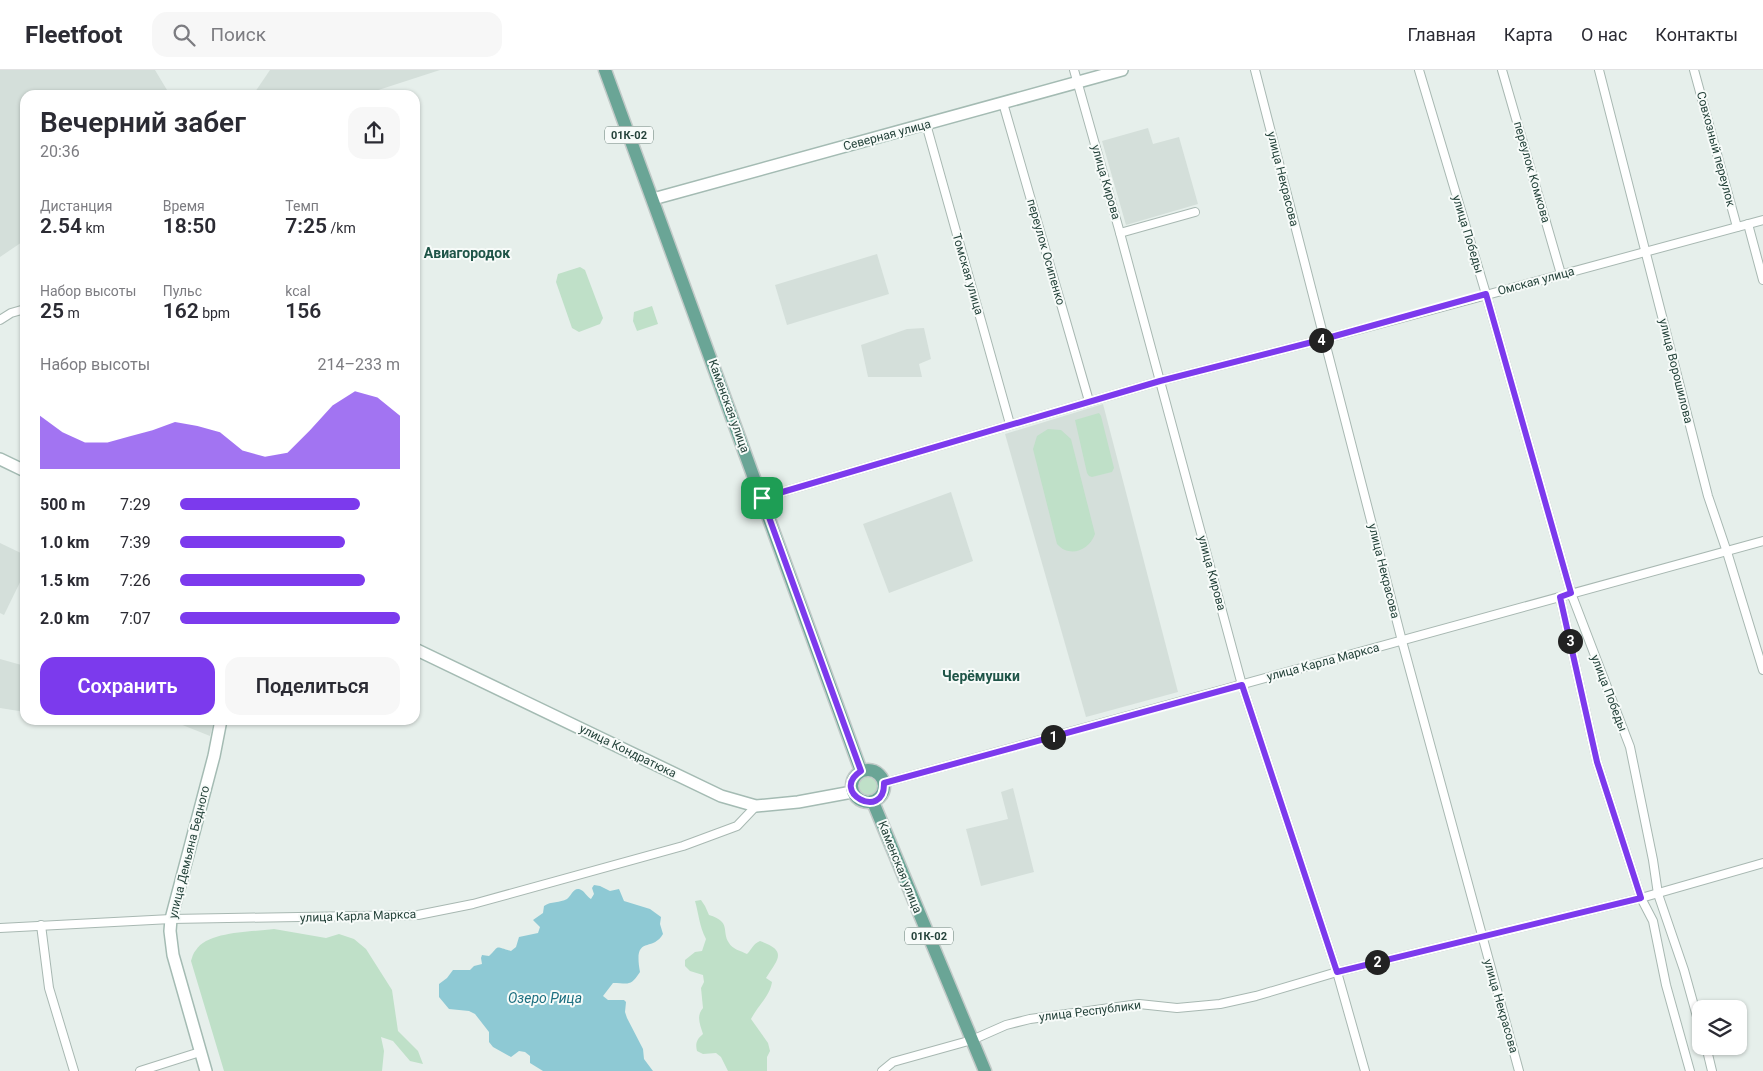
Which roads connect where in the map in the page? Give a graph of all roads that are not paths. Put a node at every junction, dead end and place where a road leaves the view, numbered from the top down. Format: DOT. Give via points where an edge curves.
graph roads {
  1 [pos="605,70"];
  2 [pos="1074,70"];
  3 [pos="1122,70"];
  4 [pos="1255,70"];
  5 [pos="1418,70"];
  6 [pos="1502,70"];
  7 [pos="1599,70"];
  8 [pos="1694,70"];
  9 [pos="1077,82"];
  10 [pos="1003,103"];
  11 [pos="926,124"];
  12 [pos="653,199"];
  13 [pos="1195,212"];
  14 [pos="1763,220"];
  15 [pos="1748,224"];
  16 [pos="1737,227"];
  17 [pos="1120,233"];
  18 [pos="1645,251"];
  19 [pos="1562,274"];
  20 [pos="1763,280"];
  21 [pos="1486,294"];
  22 [pos="20,310"];
  23 [pos="0,320"];
  24 [pos="1324,339"];
  25 [pos="1160,381"];
  26 [pos="1089,401"];
  27 [pos="1010,424"];
  28 [pos="0,459"];
  29 [pos="20,469"];
  30 [pos="762,498"];
  31 [pos="1763,541"];
  32 [pos="1728,552"];
  33 [pos="1571,593"];
  34 [pos="1560,597"];
  35 [pos="1402,641"];
  36 [pos="420,651"];
  37 [pos="1763,670"];
  38 [pos="1242,685"];
  39 [pos="220,725"];
  40 [pos="861,771"];
  41 [pos="884,783"];
  42 [pos="852,792"];
  43 [pos="873,802"];
  44 [pos="756,806"];
  45 [pos="1763,863"];
  46 [pos="1658,894"];
  47 [pos="1641,898"];
  48 [pos="171,919"];
  49 [pos="41,926"];
  50 [pos="0,928"];
  51 [pos="1481,936"];
  52 [pos="1337,972"];
  53 [pos="1692,1000"];
  54 [pos="972,1040"];
  55 [pos="200,1052"];
  56 [pos="1708,1055"];
  57 [pos="74,1071"];
  58 [pos="140,1071"];
  59 [pos="206,1071"];
  60 [pos="882,1071"];
  61 [pos="985,1071"];
  62 [pos="1365,1071"];
  63 [pos="1519,1071"];
  64 [pos="1690,1071"];
  65 [pos="1712,1071"];
  1 -- 12 [label="main road, Каменская улица / 01К-02"];
  2 -- 9 [label="street, улица Кирова"];
  3 -- 9 [label="street, Северная улица"];
  4 -- 24 [label="street, улица Некрасова"];
  5 -- 21 [label="street, улица Победы"];
  6 -- 19 [label="street, переулок Комкова"];
  7 -- 18 [label="street, улица Ворошилова"];
  8 -- 16 [label="street, Совхозный переулок"];
  9 -- 10 [label="street, Северная улица"];
  9 -- 17 [label="street, улица Кирова"];
  10 -- 11 [label="street, Северная улица"];
  10 -- 26 [label="street, переулок Осипенко"];
  11 -- 12 [label="street, Северная улица"];
  11 -- 27 [label="street, Томская улица"];
  12 -- 30 [label="main road, Каменская улица / 01К-02"];
  13 -- 17 [label="street"];
  14 -- 15 [label="street, Омская улица"];
  15 -- 16 [label="street, Омская улица"];
  15 -- 20 [label="street"];
  16 -- 18 [label="street, Омская улица"];
  17 -- 25 [label="street, улица Кирова"];
  18 -- 19 [label="street, Омская улица"];
  18 -- 32 [label="street, улица Ворошилова" via="1708,496"];
  19 -- 21 [label="street, Омская улица"];
  21 -- 24 [label="street, Омская улица"];
  21 -- 33 [label="street, улица Победы"];
  22 -- 23 [label="street"];
  24 -- 25 [label="street, Омская улица"];
  24 -- 35 [label="street, улица Некрасова"];
  25 -- 26 [label="street, Омская улица"];
  25 -- 38 [label="street, улица Кирова"];
  26 -- 27 [label="street, Омская улица"];
  27 -- 30 [label="street, Омская улица"];
  28 -- 29 [label="street"];
  30 -- 40 [label="main road, Каменская улица / 01К-02"];
  31 -- 32 [label="street, улица Карла Маркса"];
  32 -- 33 [label="street, улица Карла Маркса"];
  32 -- 37 [label="street, улица Ворошилова"];
  33 -- 34 [label="street, улица Карла Маркса"];
  33 -- 46 [label="street, улица Победы" via="1630,747"];
  34 -- 35 [label="street, улица Карла Маркса"];
  34 -- 47 [label="street" via="1597,762"];
  35 -- 38 [label="street, улица Карла Маркса"];
  35 -- 51 [label="street, улица Некрасова"];
  36 -- 44 [label="street, улица Кондратюка" via="721,796"];
  38 -- 41 [label="street, улица Карла Маркса"];
  38 -- 52 [label="street, улица Кирова"];
  39 -- 48 [label="street, улица Демьяна Бедного"];
  40 -- 41 [label="main road" via="875,771"];
  40 -- 42 [label="main road" via="852,782"];
  41 -- 43 [label="main road" via="881,796"];
  42 -- 43 [label="main road" via="859,800"];
  42 -- 44 [label="street, улица Кондратюка"];
  43 -- 54 [label="main road, Каменская улица / 01К-02"];
  44 -- 48 [label="street, улица Карла Маркса" via="737,826 683,846 473,904 418,915"];
  45 -- 46 [label="street, улица Республики"];
  46 -- 47 [label="street, улица Республики"];
  46 -- 53 [label="street, улица Победы"];
  47 -- 51 [label="street, улица Республики"];
  47 -- 64 [label="street" via="1653,921"];
  48 -- 49 [label="street, улица Карла Маркса"];
  48 -- 55 [label="street, улица Демьяна Бедного" via="173,955"];
  49 -- 50 [label="street, улица Карла Маркса"];
  49 -- 57 [label="street" via="49,988"];
  51 -- 52 [label="street, улица Республики"];
  51 -- 63 [label="street, улица Некрасова"];
  52 -- 54 [label="street, улица Республики" via="1220,1004 1177,1008 1139,1004 1030,1019 1006,1025"];
  52 -- 62 [label="street, улица Кирова"];
  54 -- 60 [label="street, улица Республики" via="893,1062"];
  54 -- 61 [label="main road, Каменская улица / 01К-02"];
  55 -- 58 [label="street"];
  55 -- 59 [label="street, улица Демьяна Бедного"];
  56 -- 65 [label="street"];
}
